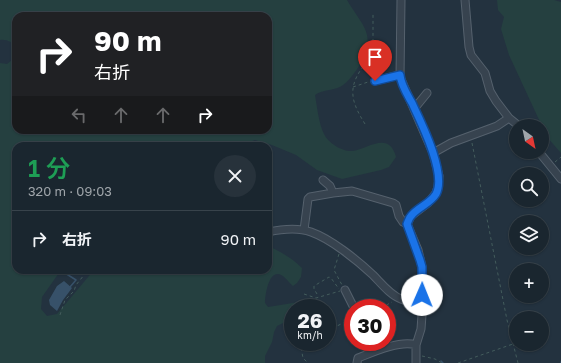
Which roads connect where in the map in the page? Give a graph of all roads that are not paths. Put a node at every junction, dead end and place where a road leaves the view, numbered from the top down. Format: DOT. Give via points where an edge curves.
graph roads {
  1 [pos="401,0"];
  2 [pos="465,0"];
  3 [pos="400,75"];
  4 [pos="375,81"];
  5 [pos="427,93"];
  6 [pos="414,109"];
  7 [pos="509,118"];
  8 [pos="433,153"];
  9 [pos="545,159"];
  10 [pos="561,179"];
  11 [pos="323,180"];
  12 [pos="334,193"];
  13 [pos="407,224"];
  14 [pos="304,230"];
  15 [pos="272,231"];
  16 [pos="343,290"];
  17 [pos="348,299"];
  18 [pos="422,301"];
  19 [pos="396,344"];
  20 [pos="416,345"];
  21 [pos="370,351"];
  22 [pos="416,359"];
  23 [pos="357,363"];
  1 -- 3 [label="street"];
  2 -- 7 [label="street" via="471,55 485,73 492,95"];
  3 -- 4 [label="street"];
  3 -- 6 [label="street" via="401,83"];
  5 -- 6 [label="street"];
  6 -- 8 [label="street"];
  7 -- 8 [label="street" via="497,126 451,142"];
  8 -- 13 [label="street" via="439,176 438,190 431,200 411,216"];
  9 -- 10 [label="street"];
  11 -- 12 [label="street"];
  12 -- 13 [label="street" via="352,191 393,203 403,222"];
  12 -- 14 [label="street" via="308,198"];
  13 -- 18 [label="street" via="422,267"];
  14 -- 15 [label="street"];
  14 -- 18 [label="street" via="340,248 397,298 405,301"];
  16 -- 17 [label="street"];
  18 -- 20 [label="street" via="421,329"];
  19 -- 20 [label="street"];
  20 -- 22 [label="street"];
  21 -- 23 [label="street" via="358,358"];
}
